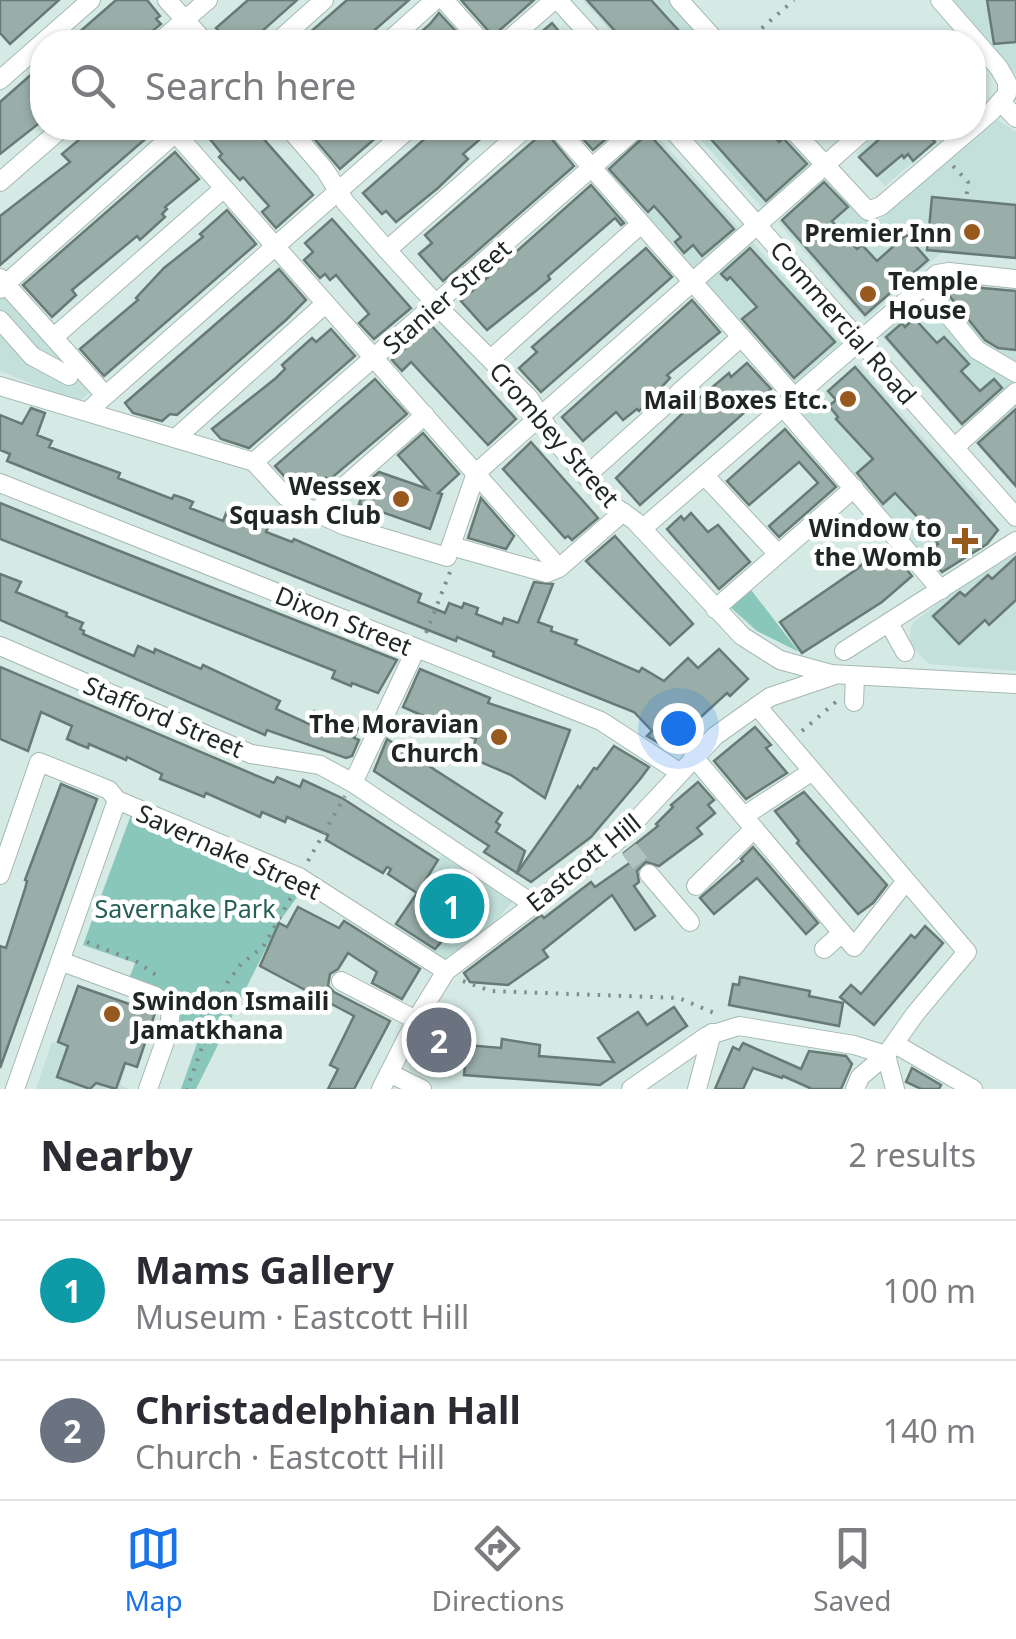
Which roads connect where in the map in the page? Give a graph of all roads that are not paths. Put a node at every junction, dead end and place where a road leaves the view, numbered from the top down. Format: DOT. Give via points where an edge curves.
graph roads {
  1 [pos="91,0"];
  2 [pos="166,0"];
  3 [pos="208,0"];
  4 [pos="324,0"];
  5 [pos="435,0"];
  6 [pos="444,0"];
  7 [pos="556,0"];
  8 [pos="679,0"];
  9 [pos="940,0"];
  10 [pos="185,20"];
  11 [pos="53,30"];
  12 [pos="173,30"];
  13 [pos="194,30"];
  14 [pos="290,30"];
  15 [pos="401,30"];
  16 [pos="471,30"];
  17 [pos="520,30"];
  18 [pos="585,30"];
  19 [pos="706,30"];
  20 [pos="959,30"];
  21 [pos="30,48"];
  22 [pos="986,59"];
  23 [pos="4,69"];
  24 [pos="1002,102"];
  25 [pos="986,116"];
  26 [pos="1016,118"];
  27 [pos="48,140"];
  28 [pos="163,140"];
  29 [pos="184,140"];
  30 [pos="301,140"];
  31 [pos="396,140"];
  32 [pos="512,140"];
  33 [pos="568,140"];
  34 [pos="623,140"];
  35 [pos="682,140"];
  36 [pos="802,140"];
  37 [pos="853,140"];
  38 [pos="959,140"];
  39 [pos="824,166"];
  40 [pos="592,167"];
  41 [pos="0,182"];
  42 [pos="223,189"];
  43 [pos="338,192"];
  44 [pos="641,224"];
  45 [pos="758,225"];
  46 [pos="274,247"];
  47 [pos="387,250"];
  48 [pos="1016,279"];
  49 [pos="693,283"];
  50 [pos="2,284"];
  51 [pos="924,285"];
  52 [pos="325,304"];
  53 [pos="436,304"];
  54 [pos="0,320"];
  55 [pos="741,337"];
  56 [pos="54,338"];
  57 [pos="860,340"];
  58 [pos="375,358"];
  59 [pos="491,359"];
  60 [pos="1016,373"];
  61 [pos="69,376"];
  62 [pos="0,386"];
  63 [pos="1016,392"];
  64 [pos="106,396"];
  65 [pos="788,402"];
  66 [pos="88,411"];
  67 [pos="425,414"];
  68 [pos="541,415"];
  69 [pos="177,438"];
  70 [pos="955,447"];
  71 [pos="254,462"];
  72 [pos="476,473"];
  73 [pos="586,476"];
  74 [pos="705,476"];
  75 [pos="0,483"];
  76 [pos="854,488"];
  77 [pos="314,512"];
  78 [pos="622,512"];
  79 [pos="1016,517"];
  80 [pos="642,529"];
  81 [pos="1016,541"];
  82 [pos="449,551"];
  83 [pos="777,554"];
  84 [pos="559,568"];
  85 [pos="941,590"];
  86 [pos="714,609"];
  87 [pos="889,623"];
  88 [pos="0,646"];
  89 [pos="418,649"];
  90 [pos="844,651"];
  91 [pos="906,652"];
  92 [pos="778,659"];
  93 [pos="846,676"];
  94 [pos="984,682"];
  95 [pos="1016,684"];
  96 [pos="1016,696"];
  97 [pos="764,702"];
  98 [pos="854,702"];
  99 [pos="693,756"];
  100 [pos="679,772"];
  101 [pos="811,772"];
  102 [pos="353,783"];
  103 [pos="117,800"];
  104 [pos="749,822"];
  105 [pos="649,874"];
  106 [pos="0,876"];
  107 [pos="906,881"];
  108 [pos="696,886"];
  109 [pos="533,904"];
  110 [pos="690,922"];
  111 [pos="848,940"];
  112 [pos="824,949"];
  113 [pos="60,961"];
  114 [pos="446,972"];
  115 [pos="341,980"];
  116 [pos="416,1020"];
  117 [pos="712,1034"];
  118 [pos="891,1050"];
  119 [pos="385,1081"];
  120 [pos="897,1088"];
  121 [pos="14,1089"];
  122 [pos="148,1089"];
  123 [pos="422,1089"];
  124 [pos="630,1089"];
  125 [pos="698,1089"];
  126 [pos="855,1089"];
  127 [pos="973,1089"];
  1 -- 11 [label="street"];
  2 -- 10 [label="street"];
  3 -- 10 [label="street"];
  4 -- 14 [label="street"];
  5 -- 15 [label="street"];
  6 -- 16 [label="street"];
  7 -- 17 [label="street"];
  7 -- 18 [label="street"];
  8 -- 19 [label="street"];
  9 -- 20 [label="street"];
  10 -- 12 [label="street"];
  10 -- 13 [label="street"];
  21 -- 23 [label="street"];
  22 -- 24 [label="street" via="1005,77"];
  24 -- 25 [label="street"];
  24 -- 26 [label="street"];
  27 -- 41 [label="street"];
  28 -- 50 [label="street"];
  29 -- 42 [label="street"];
  30 -- 43 [label="street, Crombey Street"];
  31 -- 43 [label="street"];
  32 -- 47 [label="street"];
  33 -- 40 [label="street"];
  34 -- 40 [label="street, Stanier Street"];
  35 -- 45 [label="street, Commercial Road"];
  36 -- 39 [label="street"];
  37 -- 39 [label="street"];
  38 -- 39 [label="street" via="868,211"];
  39 -- 45 [label="street"];
  40 -- 44 [label="street"];
  40 -- 53 [label="street, Stanier Street"];
  42 -- 46 [label="street"];
  42 -- 56 [label="street"];
  43 -- 46 [label="street"];
  43 -- 47 [label="street, Crombey Street"];
  44 -- 49 [label="street"];
  44 -- 59 [label="street"];
  45 -- 49 [label="street"];
  45 -- 57 [label="street, Commercial Road"];
  46 -- 52 [label="street"];
  46 -- 64 [label="street"];
  47 -- 53 [label="street, Crombey Street"];
  48 -- 51 [label="street" via="942,272"];
  49 -- 55 [label="street"];
  49 -- 68 [label="street"];
  50 -- 56 [label="street"];
  51 -- 57 [label="street"];
  51 -- 60 [label="street" via="977,350"];
  52 -- 58 [label="street"];
  52 -- 69 [label="street"];
  53 -- 58 [label="street, Stanier Street"];
  53 -- 59 [label="street, Crombey Street"];
  54 -- 61 [label="street" via="32,356"];
  55 -- 65 [label="street"];
  55 -- 73 [label="street"];
  56 -- 64 [label="street"];
  57 -- 65 [label="street"];
  57 -- 70 [label="street, Commercial Road"];
  58 -- 67 [label="street"];
  58 -- 71 [label="street, Stanier Street"];
  59 -- 68 [label="street, Crombey Street"];
  62 -- 66 [label="street"];
  63 -- 70 [label="street"];
  64 -- 66 [label="street"];
  65 -- 74 [label="street"];
  65 -- 76 [label="street"];
  66 -- 69 [label="street"];
  67 -- 72 [label="street"];
  67 -- 77 [label="street"];
  68 -- 72 [label="street"];
  68 -- 73 [label="street, Crombey Street"];
  69 -- 71 [label="street"];
  70 -- 79 [label="street, Commercial Road"];
  71 -- 77 [label="street" via="285,496"];
  72 -- 82 [label="street"];
  72 -- 84 [label="street"];
  73 -- 78 [label="street, Crombey Street"];
  74 -- 80 [label="street"];
  74 -- 83 [label="street"];
  75 -- 89 [label="street, Dixon Street"];
  76 -- 83 [label="street"];
  76 -- 85 [label="street"];
  77 -- 82 [label="street"];
  78 -- 80 [label="street, Crombey Street"];
  78 -- 84 [label="street"];
  80 -- 86 [label="street, Crombey Street"];
  81 -- 85 [label="street"];
  82 -- 84 [label="street" via="546,573"];
  83 -- 86 [label="street"];
  85 -- 87 [label="street"];
  86 -- 92 [label="street, Crombey Street"];
  87 -- 90 [label="street"];
  87 -- 91 [label="street"];
  88 -- 102 [label="street, Stafford Street" via="251,754 320,765"];
  89 -- 100 [label="street, Dixon Street" via="600,721"];
  89 -- 102 [label="street"];
  92 -- 93 [label="street, Crombey Street"];
  92 -- 97 [label="street"];
  93 -- 94 [label="street, Crombey Street"];
  93 -- 97 [label="street, Eastcott Hill"];
  93 -- 98 [label="street"];
  94 -- 95 [label="street, Crombey Street"];
  94 -- 96 [label="street, Crombey Street"];
  97 -- 99 [label="street, Eastcott Hill"];
  97 -- 101 [label="street"];
  99 -- 100 [label="street, Eastcott Hill"];
  99 -- 104 [label="street"];
  100 -- 109 [label="street, Eastcott Hill" via="625,843"];
  101 -- 104 [label="street"];
  101 -- 107 [label="street"];
  102 -- 109 [label="street, Stafford Street"];
  103 -- 106 [label="street" via="109,790 40,762"];
  103 -- 113 [label="street, Savernake Street"];
  103 -- 114 [label="street, Savernake Street" via="301,878"];
  104 -- 108 [label="street"];
  104 -- 111 [label="street"];
  105 -- 110 [label="street"];
  107 -- 111 [label="street"];
  107 -- 118 [label="street" via="967,952"];
  109 -- 114 [label="street, Eastcott Hill"];
  111 -- 112 [label="street"];
  113 -- 121 [label="street, Savernake Street"];
  113 -- 122 [label="street" via="172,1008"];
  114 -- 116 [label="street, Eastcott Hill"];
  115 -- 116 [label="street"];
  116 -- 119 [label="street, Eastcott Hill"];
  117 -- 118 [label="street" via="760,1027"];
  117 -- 124 [label="street"];
  117 -- 125 [label="street"];
  118 -- 120 [label="street"];
  118 -- 126 [label="street" via="866,1069"];
  118 -- 127 [label="street"];
  119 -- 123 [label="street"];
}
